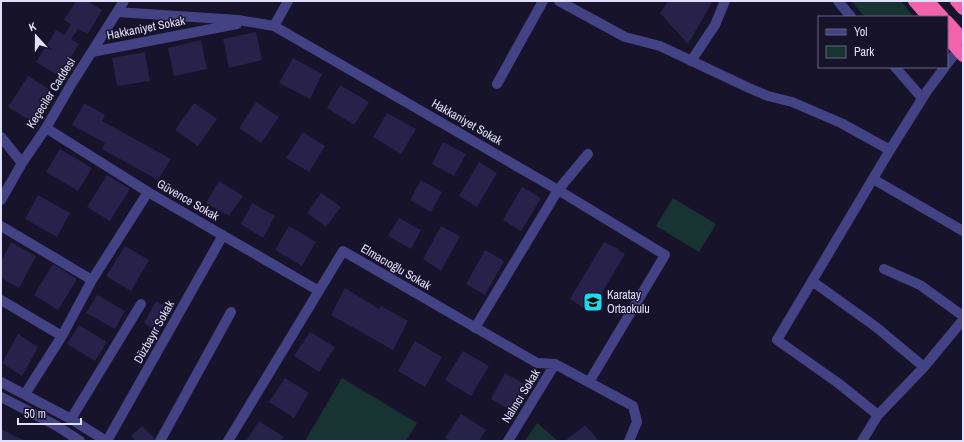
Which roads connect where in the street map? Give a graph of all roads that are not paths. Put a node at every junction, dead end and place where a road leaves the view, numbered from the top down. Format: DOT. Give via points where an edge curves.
graph roads {
  1 [pos="124,1"];
  2 [pos="288,1"];
  3 [pos="543,1"];
  4 [pos="559,1"];
  5 [pos="724,1"];
  6 [pos="838,1"];
  7 [pos="914,1"];
  8 [pos="928,1"];
  9 [pos="956,1"];
  10 [pos="963,9"];
  11 [pos="117,12"];
  12 [pos="851,16"];
  13 [pos="927,16"];
  14 [pos="942,16"];
  15 [pos="252,21"];
  16 [pos="948,23"];
  17 [pos="274,26"];
  18 [pos="948,39"];
  19 [pos="963,39"];
  20 [pos="92,52"];
  21 [pos="960,53"];
  22 [pos="691,61"];
  23 [pos="948,63"];
  24 [pos="896,68"];
  25 [pos="944,68"];
  26 [pos="497,84"];
  27 [pos="922,98"];
  28 [pos="46,128"];
  29 [pos="1,136"];
  30 [pos="890,150"];
  31 [pos="588,154"];
  32 [pos="22,163"];
  33 [pos="873,179"];
  34 [pos="558,190"];
  35 [pos="148,192"];
  36 [pos="1,200"];
  37 [pos="1,226"];
  38 [pos="963,231"];
  39 [pos="223,235"];
  40 [pos="884,269"];
  41 [pos="92,280"];
  42 [pos="812,281"];
  43 [pos="318,291"];
  44 [pos="1,300"];
  45 [pos="141,304"];
  46 [pos="231,312"];
  47 [pos="963,316"];
  48 [pos="963,320"];
  49 [pos="475,328"];
  50 [pos="62,336"];
  51 [pos="555,364"];
  52 [pos="924,367"];
  53 [pos="1,382"];
  54 [pos="589,382"];
  55 [pos="25,394"];
  56 [pos="1,399"];
  57 [pos="878,415"];
  58 [pos="71,419"];
  59 [pos="80,441"];
  60 [pos="106,441"];
  61 [pos="160,441"];
  62 [pos="228,441"];
  63 [pos="508,441"];
  64 [pos="629,441"];
  65 [pos="862,441"];
  1 -- 11 [label="street, Keçeciler Caddesi"];
  2 -- 17 [label="street"];
  3 -- 26 [label="street"];
  4 -- 22 [label="street" via="625,37 660,46"];
  5 -- 22 [label="street" via="714,25"];
  6 -- 12 [label="street"];
  7 -- 13 [label="highway"];
  8 -- 14 [label="highway"];
  9 -- 10 [label="highway"];
  11 -- 15 [label="street, Hakkaniyet Sokak"];
  11 -- 20 [label="street, Keçeciler Caddesi"];
  15 -- 17 [label="street, Hakkaniyet Sokak"];
  15 -- 20 [label="street, Hakkaniyet Sokak"];
  16 -- 19 [label="highway"];
  17 -- 34 [label="street, Hakkaniyet Sokak"];
  18 -- 21 [label="highway"];
  20 -- 28 [label="street, Keçeciler Caddesi"];
  21 -- 23 [label="street"];
  22 -- 30 [label="street" via="768,96 792,102 841,123"];
  24 -- 27 [label="street"];
  25 -- 27 [label="street"];
  27 -- 30 [label="street"];
  28 -- 32 [label="street, Keçeciler Caddesi"];
  28 -- 35 [label="street, Güvence Sokak"];
  29 -- 32 [label="street"];
  30 -- 33 [label="street"];
  31 -- 34 [label="street"];
  32 -- 36 [label="street, Keçeciler Caddesi"];
  33 -- 38 [label="street"];
  33 -- 42 [label="street"];
  34 -- 49 [label="street"];
  34 -- 54 [label="street, Hakkaniyet Sokak" via="665,255"];
  35 -- 39 [label="street, Güvence Sokak"];
  35 -- 41 [label="street"];
  37 -- 41 [label="street"];
  39 -- 43 [label="street, Güvence Sokak"];
  39 -- 60 [label="street, Düzbayır Sokak"];
  40 -- 47 [label="street" via="920,285"];
  41 -- 50 [label="street"];
  42 -- 52 [label="street" via="876,327"];
  42 -- 57 [label="street" via="777,340"];
  43 -- 49 [label="street, Elmacıoğlu Sokak" via="343,251"];
  43 -- 62 [label="street, Elmacıoğlu Sokak"];
  44 -- 50 [label="street"];
  45 -- 58 [label="street"];
  46 -- 61 [label="street"];
  48 -- 52 [label="street"];
  49 -- 51 [label="street, Elmacıoğlu Sokak" via="536,364"];
  50 -- 55 [label="street"];
  51 -- 54 [label="street, Elmacıoğlu Sokak"];
  51 -- 63 [label="street, Nalıncı Sokak"];
  52 -- 57 [label="street"];
  53 -- 55 [label="street"];
  54 -- 64 [label="street, Elmacıoğlu Sokak" via="633,406 637,422"];
  55 -- 58 [label="street"];
  56 -- 59 [label="street" via="57,426"];
  57 -- 65 [label="street"];
  58 -- 60 [label="street"];
}
